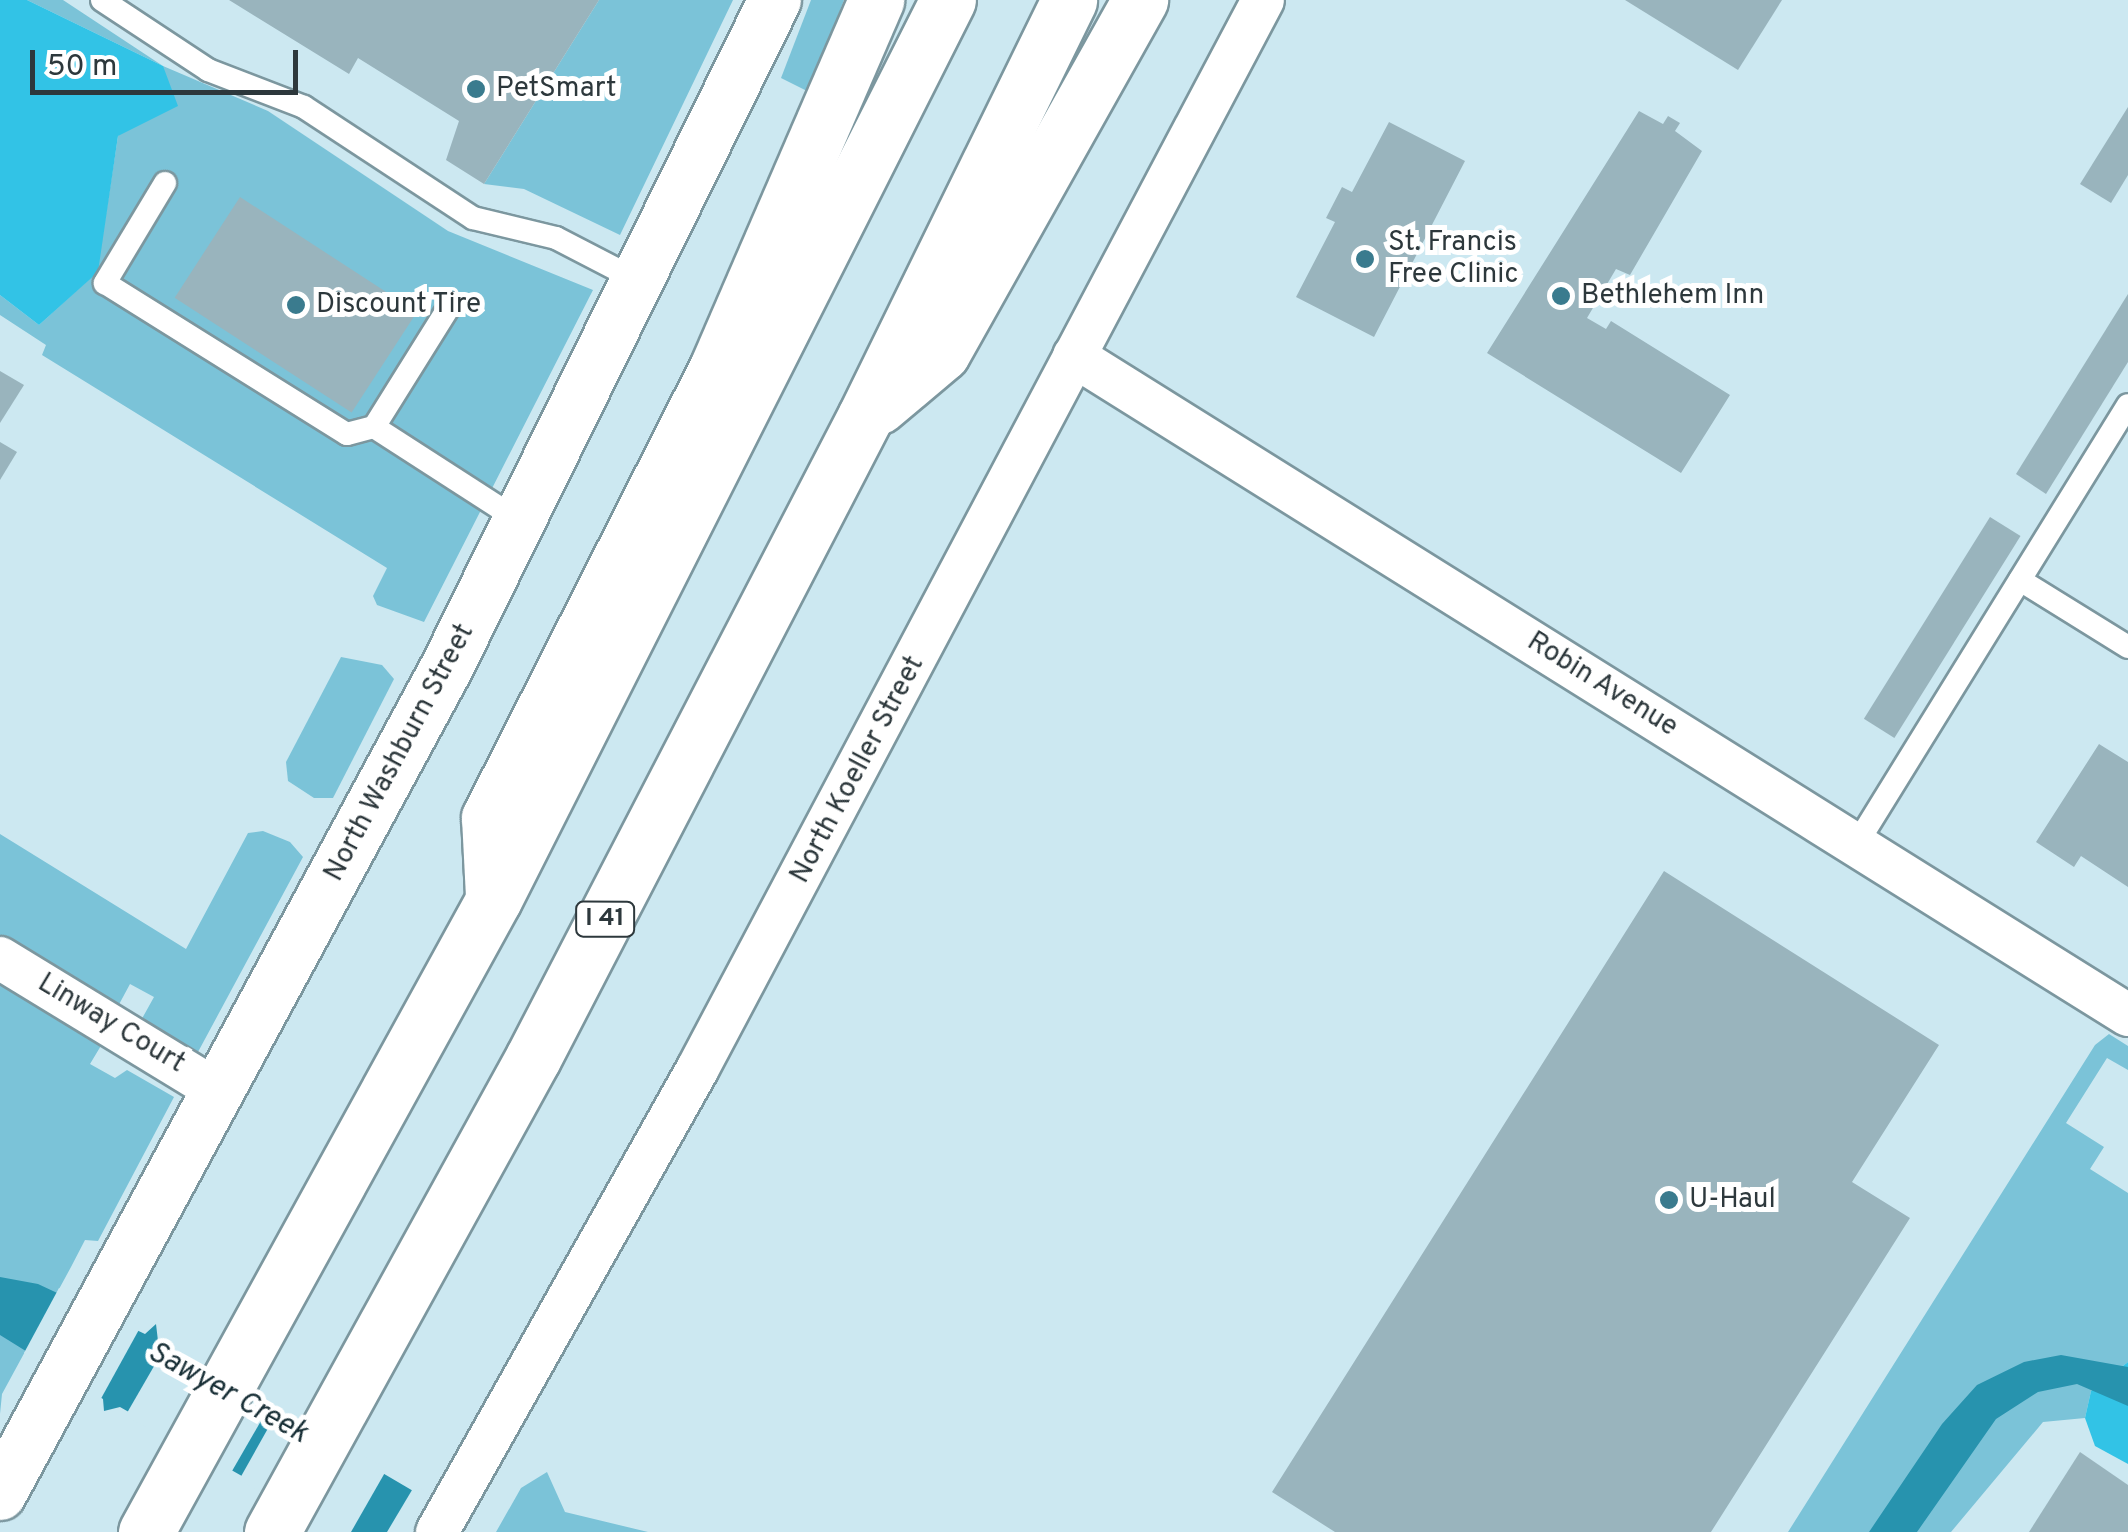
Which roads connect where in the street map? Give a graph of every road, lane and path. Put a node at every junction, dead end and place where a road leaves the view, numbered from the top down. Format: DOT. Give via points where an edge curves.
graph roads {
  1 [pos="102,0"];
  2 [pos="776,0"];
  3 [pos="876,0"];
  4 [pos="948,0"];
  5 [pos="1068,0"];
  6 [pos="1140,0"];
  7 [pos="1264,0"];
  8 [pos="164,182"];
  9 [pos="640,282"];
  10 [pos="450,304"];
  11 [pos="1074,356"];
  12 [pos="2128,405"];
  13 [pos="865,417"];
  14 [pos="374,427"];
  15 [pos="520,520"];
  16 [pos="2020,580"];
  17 [pos="2128,646"];
  18 [pos="1856,844"];
  19 [pos="494,898"];
  20 [pos="0,958"];
  21 [pos="2128,1016"];
  22 [pos="220,1092"];
  23 [pos="0,1494"];
  24 [pos="276,1526"];
  25 [pos="146,1532"];
  26 [pos="437,1532"];
  1 -- 9 [label="lane" via="208,70 304,108 474,218 556,238"];
  2 -- 9 [label="street, North Washburn Street"];
  3 -- 19 [label="highway" via="716,368 488,818"];
  4 -- 19 [label="highway"];
  5 -- 13 [label="highway, I 41"];
  6 -- 13 [label="highway" via="942,353"];
  7 -- 11 [label="street, North Koeller Street"];
  8 -- 14 [label="lane" via="105,283 346,434"];
  9 -- 15 [label="street, North Washburn Street"];
  10 -- 14 [label="lane"];
  11 -- 18 [label="street, Robin Avenue"];
  11 -- 26 [label="street, North Koeller Street" via="715,1037"];
  12 -- 16 [label="lane"];
  13 -- 24 [label="highway, I 41" via="533,1058"];
  14 -- 15 [label="lane"];
  15 -- 22 [label="street, North Washburn Street"];
  16 -- 17 [label="lane"];
  16 -- 18 [label="lane"];
  18 -- 21 [label="street, Robin Avenue"];
  19 -- 25 [label="highway"];
  20 -- 22 [label="street, Linway Court"];
  22 -- 23 [label="street, North Washburn Street"];
}
